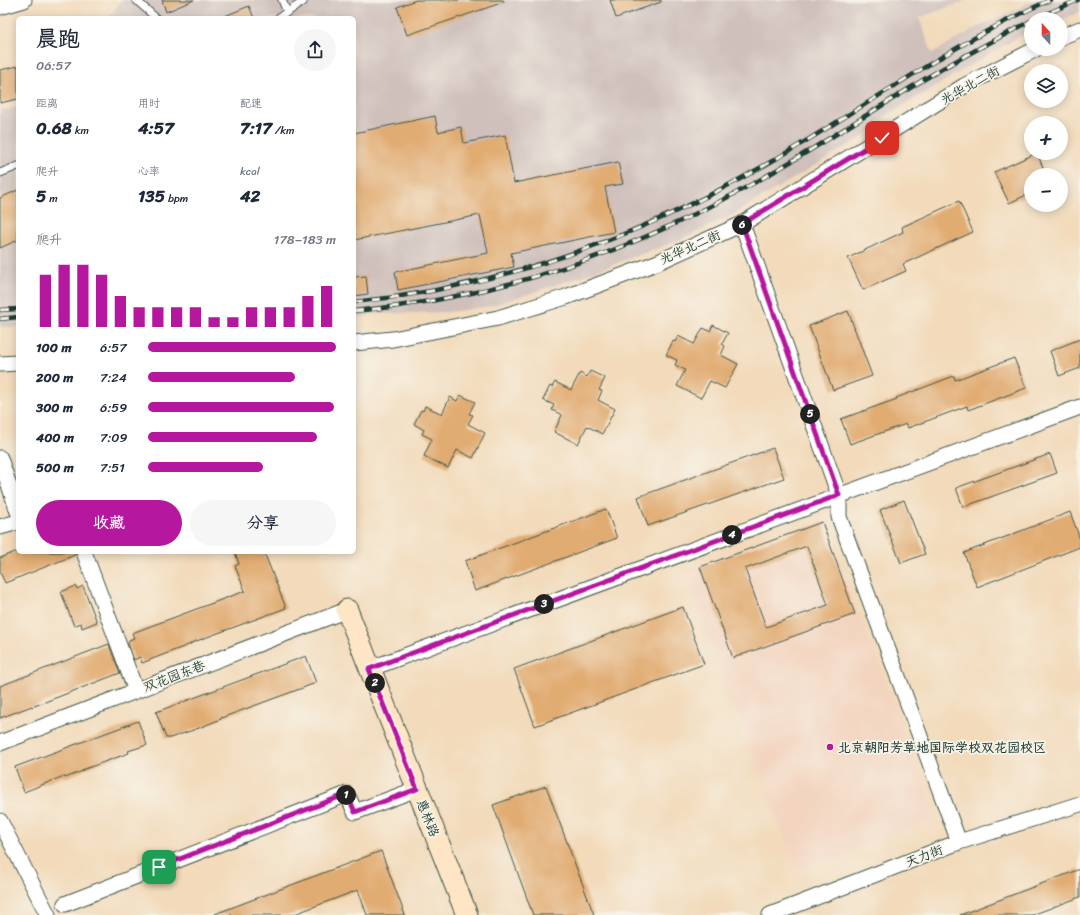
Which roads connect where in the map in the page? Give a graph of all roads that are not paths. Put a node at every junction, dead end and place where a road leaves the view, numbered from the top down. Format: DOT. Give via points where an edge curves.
graph roads {
  1 [pos="24,0"];
  2 [pos="136,0"];
  3 [pos="282,0"];
  4 [pos="303,2"];
  5 [pos="0,7"];
  6 [pos="287,12"];
  7 [pos="154,16"];
  8 [pos="281,16"];
  9 [pos="1080,29"];
  10 [pos="1068,34"];
  11 [pos="1024,55"];
  12 [pos="16,167"];
  13 [pos="0,173"];
  14 [pos="742,224"];
  15 [pos="356,343"];
  16 [pos="16,363"];
  17 [pos="0,364"];
  18 [pos="1080,407"];
  19 [pos="0,458"];
  20 [pos="839,495"];
  21 [pos="16,506"];
  22 [pos="16,523"];
  23 [pos="0,527"];
  24 [pos="85,554"];
  25 [pos="347,610"];
  26 [pos="369,669"];
  27 [pos="136,691"];
  28 [pos="0,743"];
  29 [pos="417,789"];
  30 [pos="1080,804"];
  31 [pos="0,821"];
  32 [pos="959,842"];
  33 [pos="65,904"];
  34 [pos="48,915"];
  35 [pos="467,915"];
  36 [pos="770,915"];
  1 -- 5 [label="street"];
  2 -- 7 [label="lane"];
  3 -- 6 [label="lane"];
  4 -- 6 [label="lane"];
  6 -- 8 [label="lane"];
  9 -- 10 [label="street"];
  11 -- 14 [label="street, 光华北二街" via="964,86"];
  12 -- 13 [label="lane"];
  14 -- 15 [label="street, 光华北二街" via="656,263 566,297 498,318 394,339"];
  14 -- 20 [label="street"];
  16 -- 17 [label="street"];
  18 -- 20 [label="street"];
  19 -- 21 [label="street"];
  20 -- 26 [label="street"];
  20 -- 32 [label="street" via="839,517"];
  22 -- 23 [label="street"];
  24 -- 27 [label="street"];
  25 -- 26 [label="street, 惠林路"];
  25 -- 27 [label="street, 双花园东巷"];
  26 -- 29 [label="street, 惠林路"];
  27 -- 28 [label="street, 双花园东巷"];
  29 -- 33 [label="street" via="355,812 347,794"];
  29 -- 35 [label="street, 惠林路"];
  30 -- 32 [label="street, 天力街"];
  31 -- 34 [label="street"];
  32 -- 36 [label="street, 天力街"];
}
